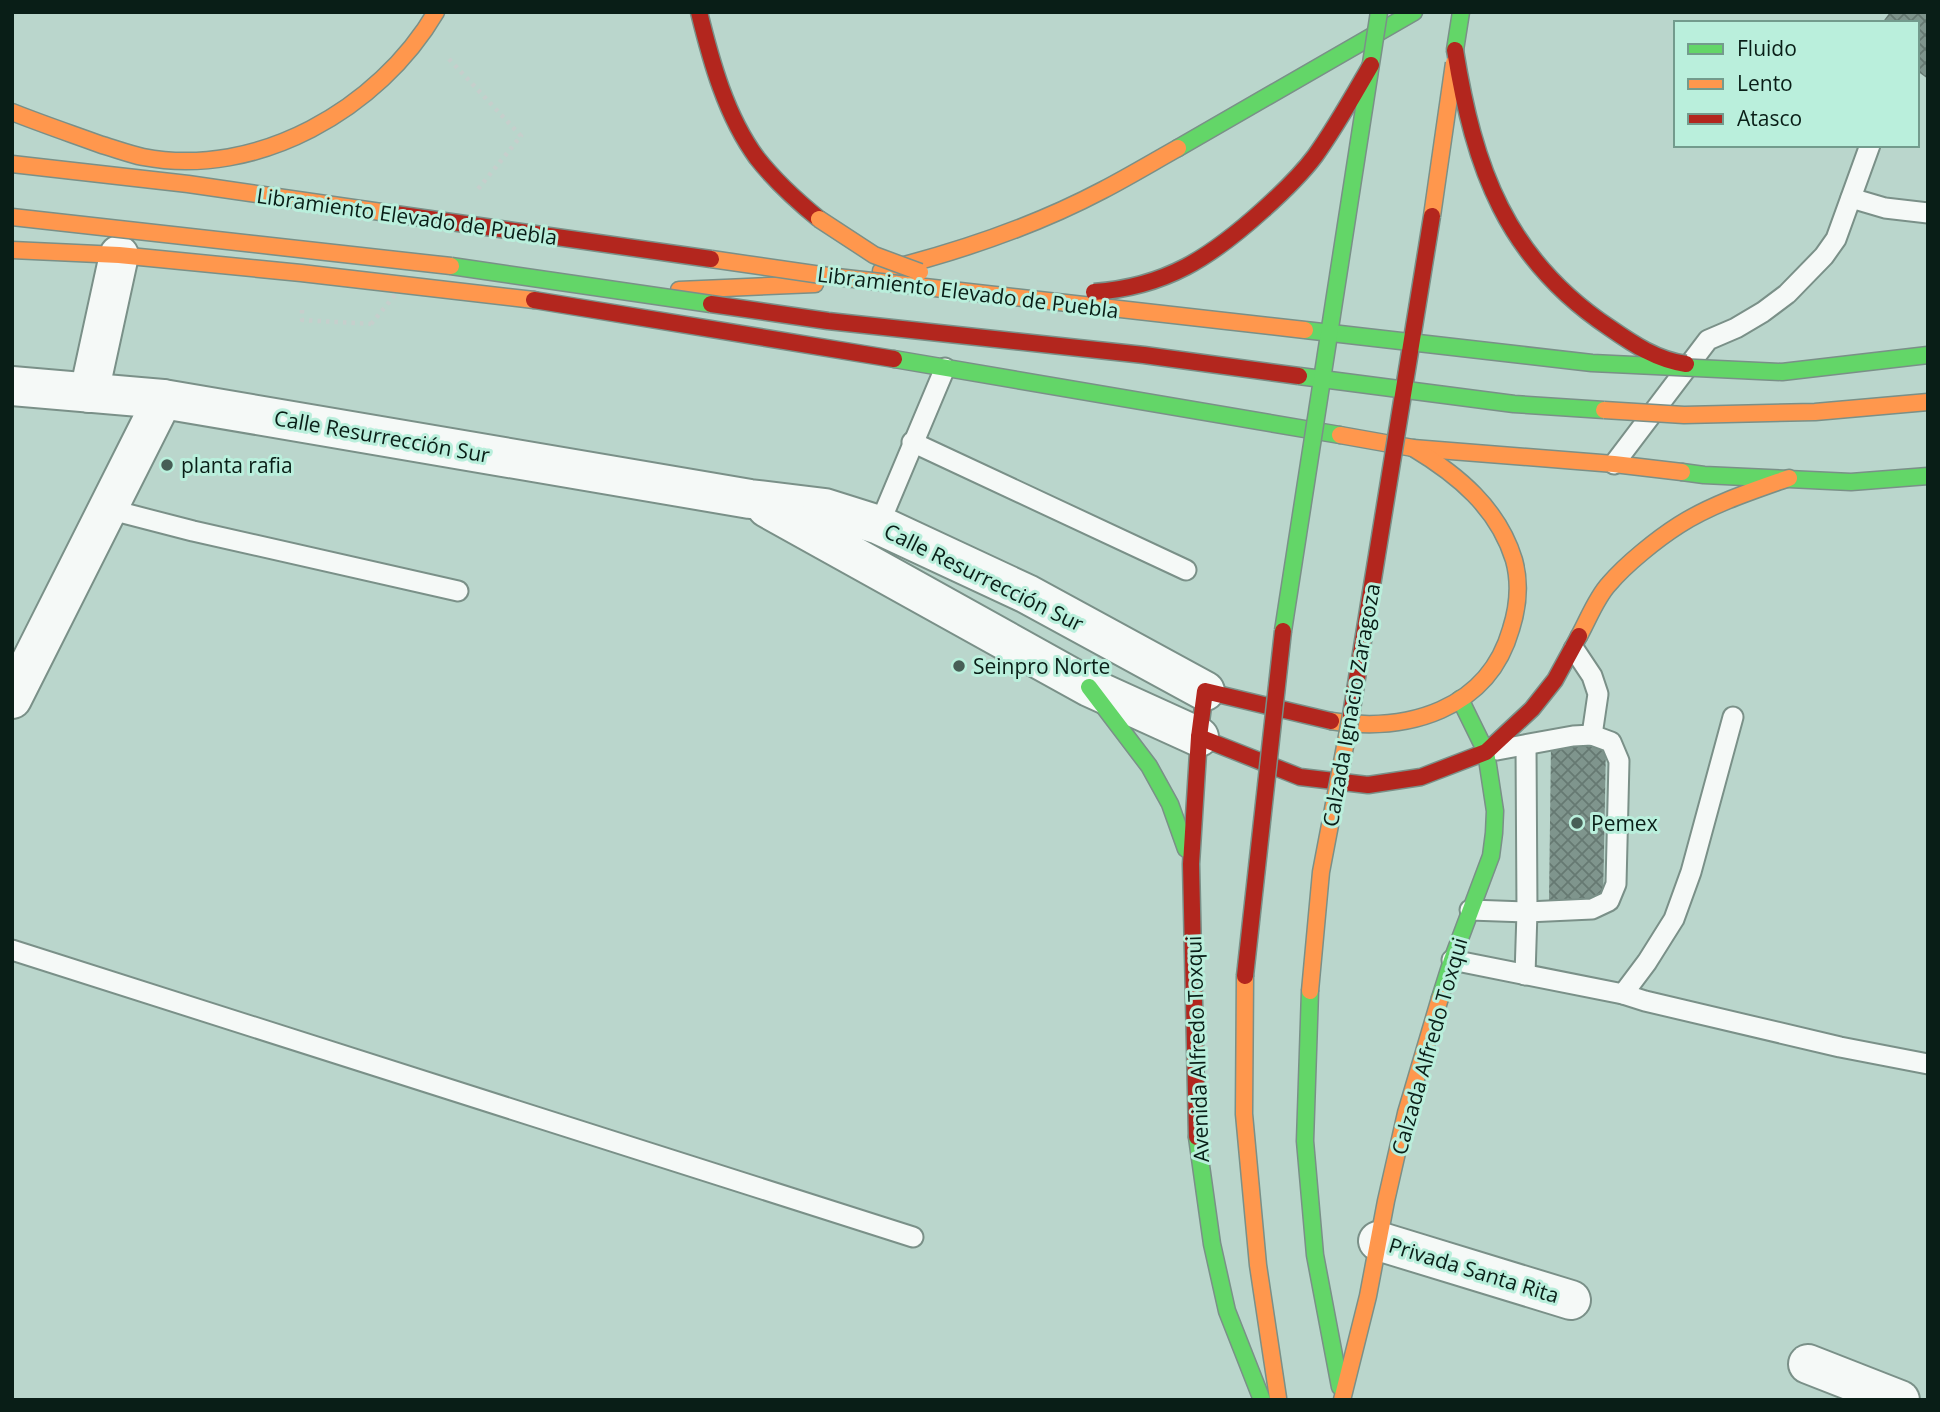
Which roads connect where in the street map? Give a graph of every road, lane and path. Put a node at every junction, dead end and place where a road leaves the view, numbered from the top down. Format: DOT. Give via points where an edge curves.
graph roads {
  1 [pos="436,12"];
  2 [pos="699,12"];
  3 [pos="1380,12"];
  4 [pos="1414,12"];
  5 [pos="1461,12"];
  6 [pos="424,32"];
  7 [pos="1455,50"];
  8 [pos="1371,65"];
  9 [pos="12,112"];
  10 [pos="1869,147"];
  11 [pos="12,164"];
  12 [pos="476,193"];
  13 [pos="1851,198"];
  14 [pos="12,200"];
  15 [pos="1928,213"];
  16 [pos="12,217"];
  17 [pos="12,250"];
  18 [pos="119,255"];
  19 [pos="520,298"];
  20 [pos="302,320"];
  21 [pos="372,324"];
  22 [pos="1928,346"];
  23 [pos="1928,355"];
  24 [pos="945,368"];
  25 [pos="12,386"];
  26 [pos="89,393"];
  27 [pos="163,399"];
  28 [pos="1928,402"];
  29 [pos="912,442"];
  30 [pos="1413,448"];
  31 [pos="1614,464"];
  32 [pos="1928,476"];
  33 [pos="1792,478"];
  34 [pos="750,499"];
  35 [pos="108,509"];
  36 [pos="879,525"];
  37 [pos="1186,570"];
  38 [pos="458,591"];
  39 [pos="1574,649"];
  40 [pos="1089,687"];
  41 [pos="1205,691"];
  42 [pos="12,699"];
  43 [pos="1460,699"];
  44 [pos="1733,717"];
  45 [pos="1591,734"];
  46 [pos="1199,737"];
  47 [pos="1526,744"];
  48 [pos="1486,752"];
  49 [pos="1191,864"];
  50 [pos="1470,910"];
  51 [pos="1527,912"];
  52 [pos="12,950"];
  53 [pos="1452,960"];
  54 [pos="1525,975"];
  55 [pos="1623,995"];
  56 [pos="1928,1064"];
  57 [pos="913,1237"];
  58 [pos="1378,1241"];
  59 [pos="1570,1300"];
  60 [pos="1808,1364"];
  61 [pos="1262,1400"];
  62 [pos="1279,1400"];
  63 [pos="1342,1400"];
  64 [pos="1900,1400"];
  1 -- 6 [label="main road"];
  2 -- 8 [label="main road, bridge" via="720,84 752,149 793,197 819,219 874,256 972,284 1032,291 1111,292 1147,284 1175,275 1219,248 1304,171"];
  3 -- 8 [label="main road, bridge"];
  4 -- 19 [label="main road" via="1104,190 970,247 816,284"];
  5 -- 7 [label="main road, Calzada Ignacio Zaragoza"];
  6 -- 9 [label="main road" via="381,82 337,114 293,139 257,152 220,159 146,158"];
  6 -- 12 [label="path" via="521,136"];
  7 -- 22 [label="main road, bridge" via="1461,94 1479,157 1503,215 1541,271 1582,310 1633,344 1676,363 1766,366"];
  7 -- 63 [label="main road, Calzada Ignacio Zaragoza, bridge" via="1359,672 1321,872 1310,990 1306,1141 1315,1255"];
  8 -- 62 [label="main road, bridge" via="1280,652 1245,976 1244,1114 1258,1265"];
  10 -- 13 [label="lane"];
  11 -- 23 [label="main road, Libramiento Elevado de Puebla, bridge" via="188,184 828,276 1592,363 1782,372"];
  13 -- 15 [label="lane"];
  13 -- 31 [label="lane" via="1836,239 1810,273 1763,313 1708,340"];
  14 -- 18 [label="main road"];
  16 -- 28 [label="main road, Libramiento Elevado de Puebla, bridge" via="458,267 828,321 1144,355 1514,404 1684,415 1815,412"];
  17 -- 18 [label="main road"];
  18 -- 19 [label="main road"];
  18 -- 26 [label="street"];
  19 -- 24 [label="main road"];
  20 -- 21 [label="path"];
  24 -- 29 [label="lane"];
  24 -- 30 [label="main road"];
  25 -- 26 [label="street, Calle Resurrección Sur"];
  26 -- 27 [label="street, Calle Resurrección Sur"];
  27 -- 34 [label="street, Calle Resurrección Sur"];
  27 -- 35 [label="street"];
  29 -- 36 [label="lane"];
  29 -- 37 [label="lane"];
  30 -- 31 [label="main road"];
  30 -- 43 [label="main road" via="1444,466 1479,498 1516,568 1515,615 1508,637 1486,676"];
  31 -- 33 [label="main road" via="1704,475"];
  32 -- 33 [label="main road" via="1851,482"];
  33 -- 39 [label="main road" via="1708,510 1633,561 1607,586"];
  34 -- 36 [label="street, Calle Resurrección Sur" via="825,508"];
  34 -- 40 [label="street, Calle Resurrección Sur"];
  35 -- 38 [label="lane"];
  35 -- 42 [label="street"];
  36 -- 41 [label="street, Calle Resurrección Sur" via="1027,594"];
  39 -- 45 [label="lane" via="1598,694"];
  39 -- 48 [label="main road" via="1532,709"];
  40 -- 46 [label="street, Calle Resurrección Sur"];
  40 -- 49 [label="main road" via="1149,766 1170,804"];
  41 -- 43 [label="main road" via="1356,726 1406,722"];
  41 -- 46 [label="main road, Avenida Alfredo Toxqui"];
  43 -- 48 [label="main road, Calzada Alfredo Toxqui"];
  44 -- 55 [label="lane" via="1674,919"];
  45 -- 47 [label="lane"];
  45 -- 51 [label="lane" via="1611,742 1619,761 1616,884 1609,901 1592,909"];
  46 -- 48 [label="main road" via="1300,777 1368,785 1421,777"];
  46 -- 49 [label="main road, Avenida Alfredo Toxqui"];
  47 -- 48 [label="lane"];
  47 -- 51 [label="lane"];
  48 -- 50 [label="main road, Calzada Alfredo Toxqui" via="1494,833 1491,856"];
  49 -- 61 [label="main road, Avenida Alfredo Toxqui" via="1197,1139 1227,1311"];
  50 -- 51 [label="lane"];
  50 -- 53 [label="main road, Calzada Alfredo Toxqui"];
  51 -- 54 [label="lane"];
  52 -- 57 [label="lane"];
  53 -- 54 [label="lane"];
  53 -- 58 [label="main road, Calzada Alfredo Toxqui" via="1406,1113"];
  54 -- 55 [label="lane"];
  55 -- 56 [label="lane"];
  58 -- 59 [label="street, Privada Santa Rita"];
  58 -- 63 [label="main road, Calzada Alfredo Toxqui"];
  60 -- 64 [label="street"];
}
